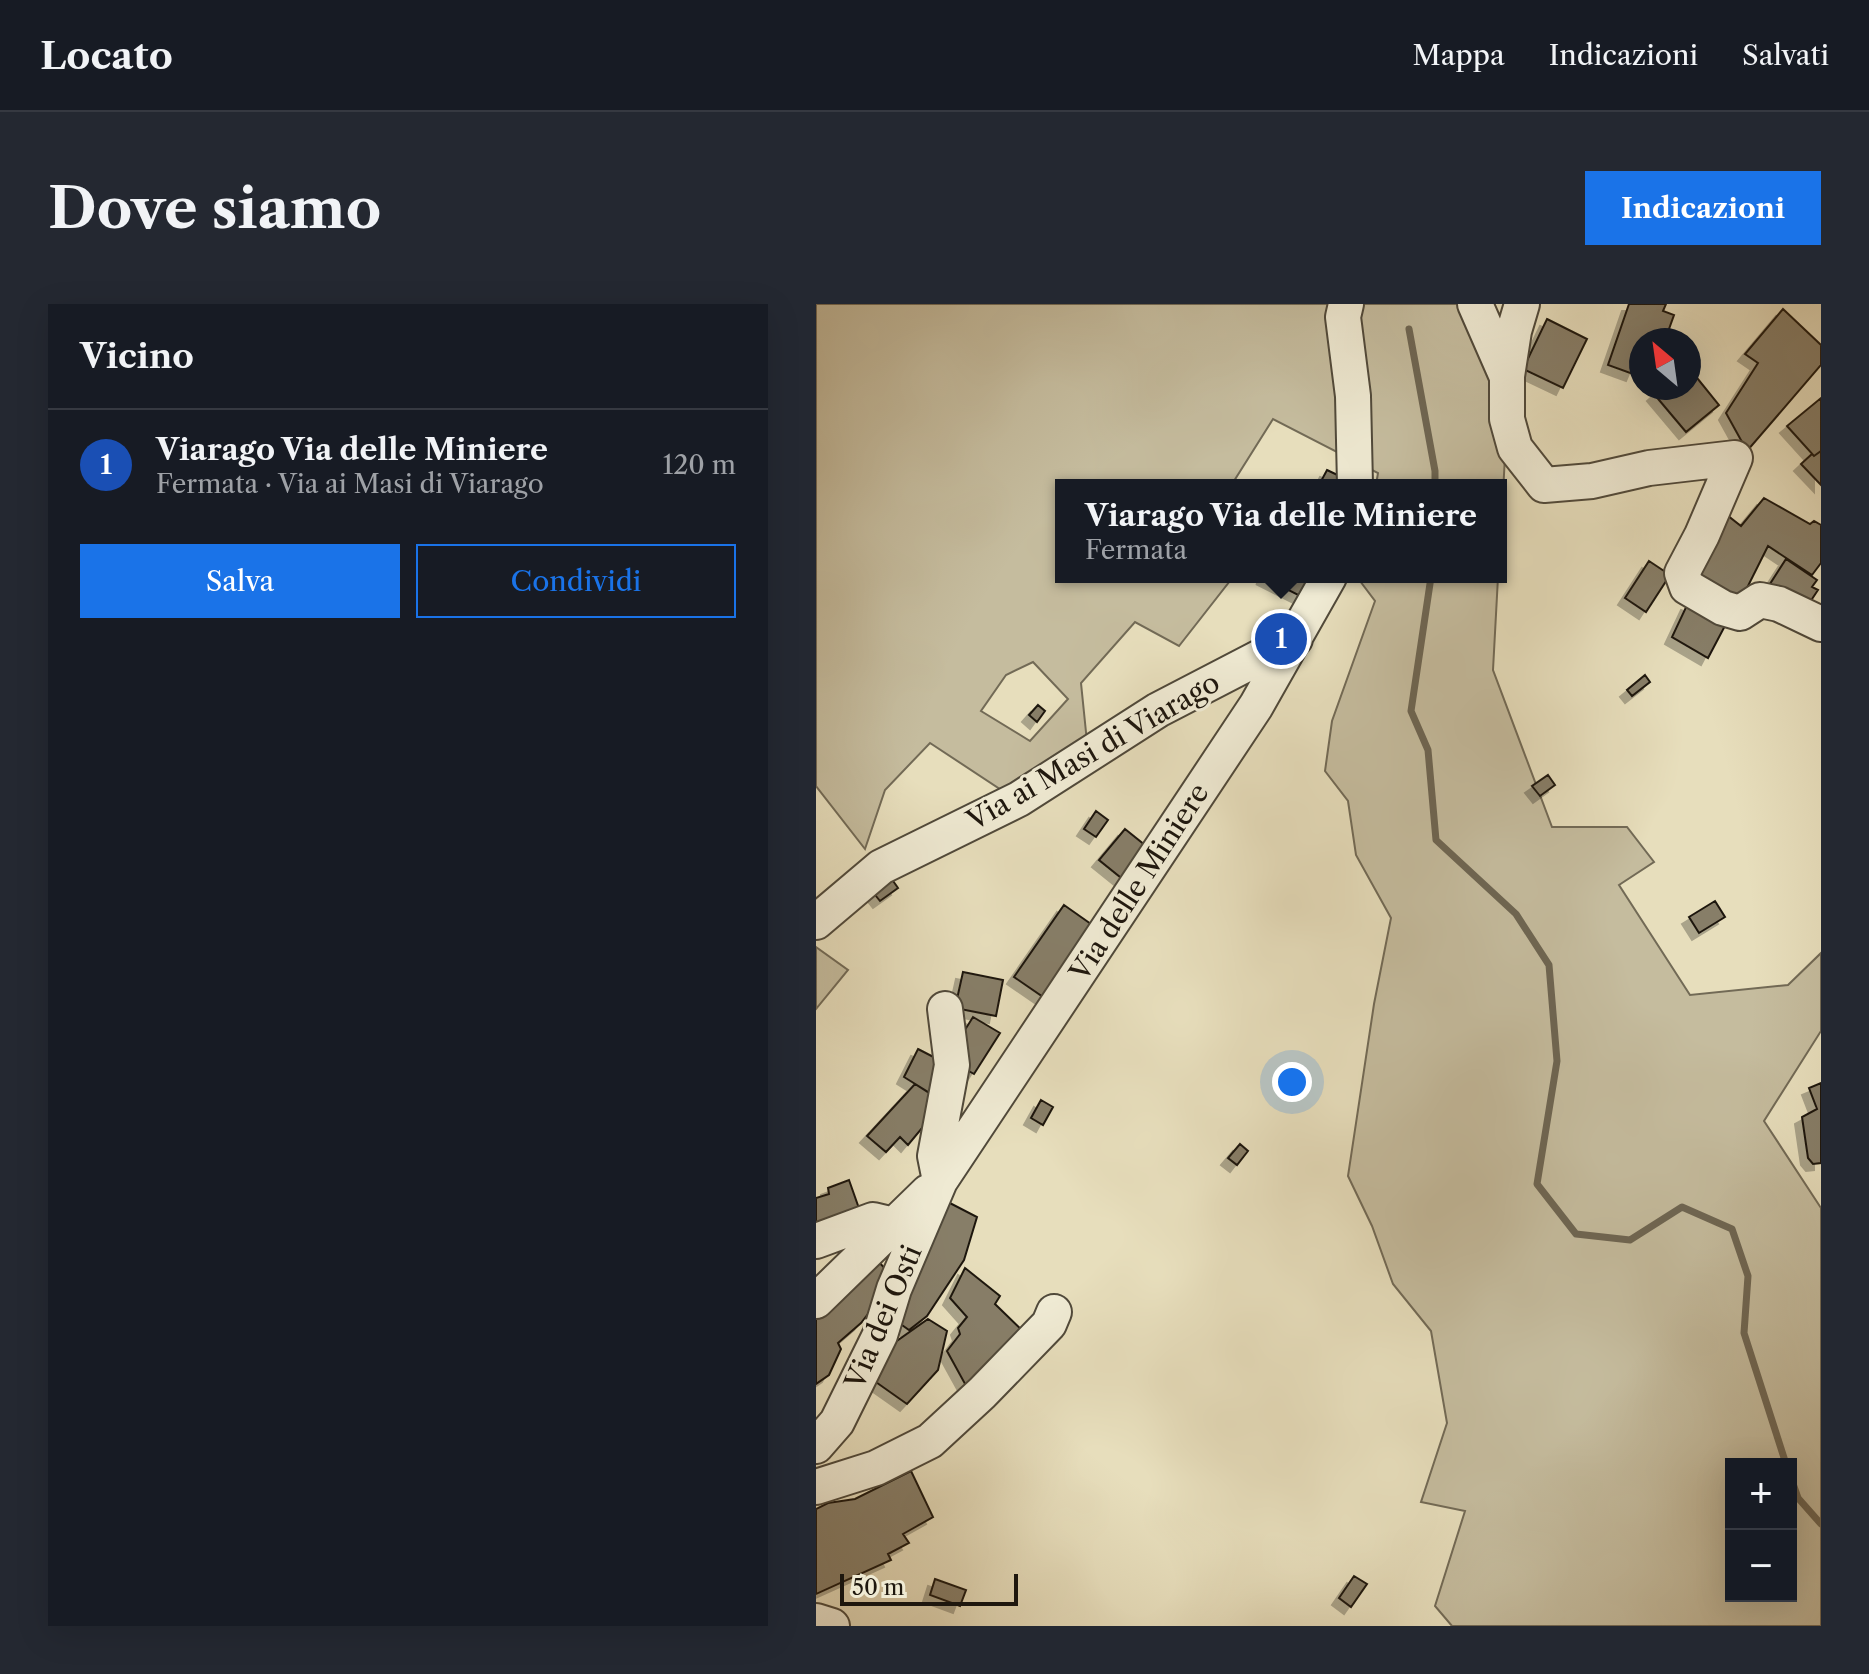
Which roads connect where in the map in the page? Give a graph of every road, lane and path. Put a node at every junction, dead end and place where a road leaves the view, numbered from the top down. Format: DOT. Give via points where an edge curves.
graph roads {
  1 [pos="1346,304"];
  2 [pos="1475,304"];
  3 [pos="1522,304"];
  4 [pos="1507,377"];
  5 [pos="1355,479"];
  6 [pos="1326,583"];
  7 [pos="1821,624"];
  8 [pos="1296,639"];
  9 [pos="816,922"];
  10 [pos="945,1009"];
  11 [pos="940,1181"];
  12 [pos="894,1225"];
  13 [pos="816,1241"];
  14 [pos="816,1301"];
  15 [pos="1054,1312"];
  16 [pos="816,1446"];
  17 [pos="816,1487"];
  18 [pos="816,1621"];
  19 [pos="832,1626"];
  1 -- 5 [label="street"];
  2 -- 4 [label="street"];
  3 -- 4 [label="street"];
  4 -- 7 [label="street" via="1507,419 1515,448 1544,485 1735,458 1682,573 1687,587 1740,613 1760,600"];
  6 -- 8 [label="street, Via delle Miniere"];
  8 -- 9 [label="street, Via ai Masi di Viarago" via="1158,710 1019,799 881,867"];
  8 -- 11 [label="street, Via delle Miniere"];
  10 -- 11 [label="street" via="952,1065 935,1156"];
  11 -- 12 [label="street"];
  11 -- 16 [label="street, Via dei Osti" via="880,1335 837,1422"];
  12 -- 13 [label="street" via="873,1220"];
  12 -- 14 [label="street"];
  15 -- 17 [label="street" via="1049,1324 930,1441 876,1468"];
  18 -- 19 [label="street"];
}
